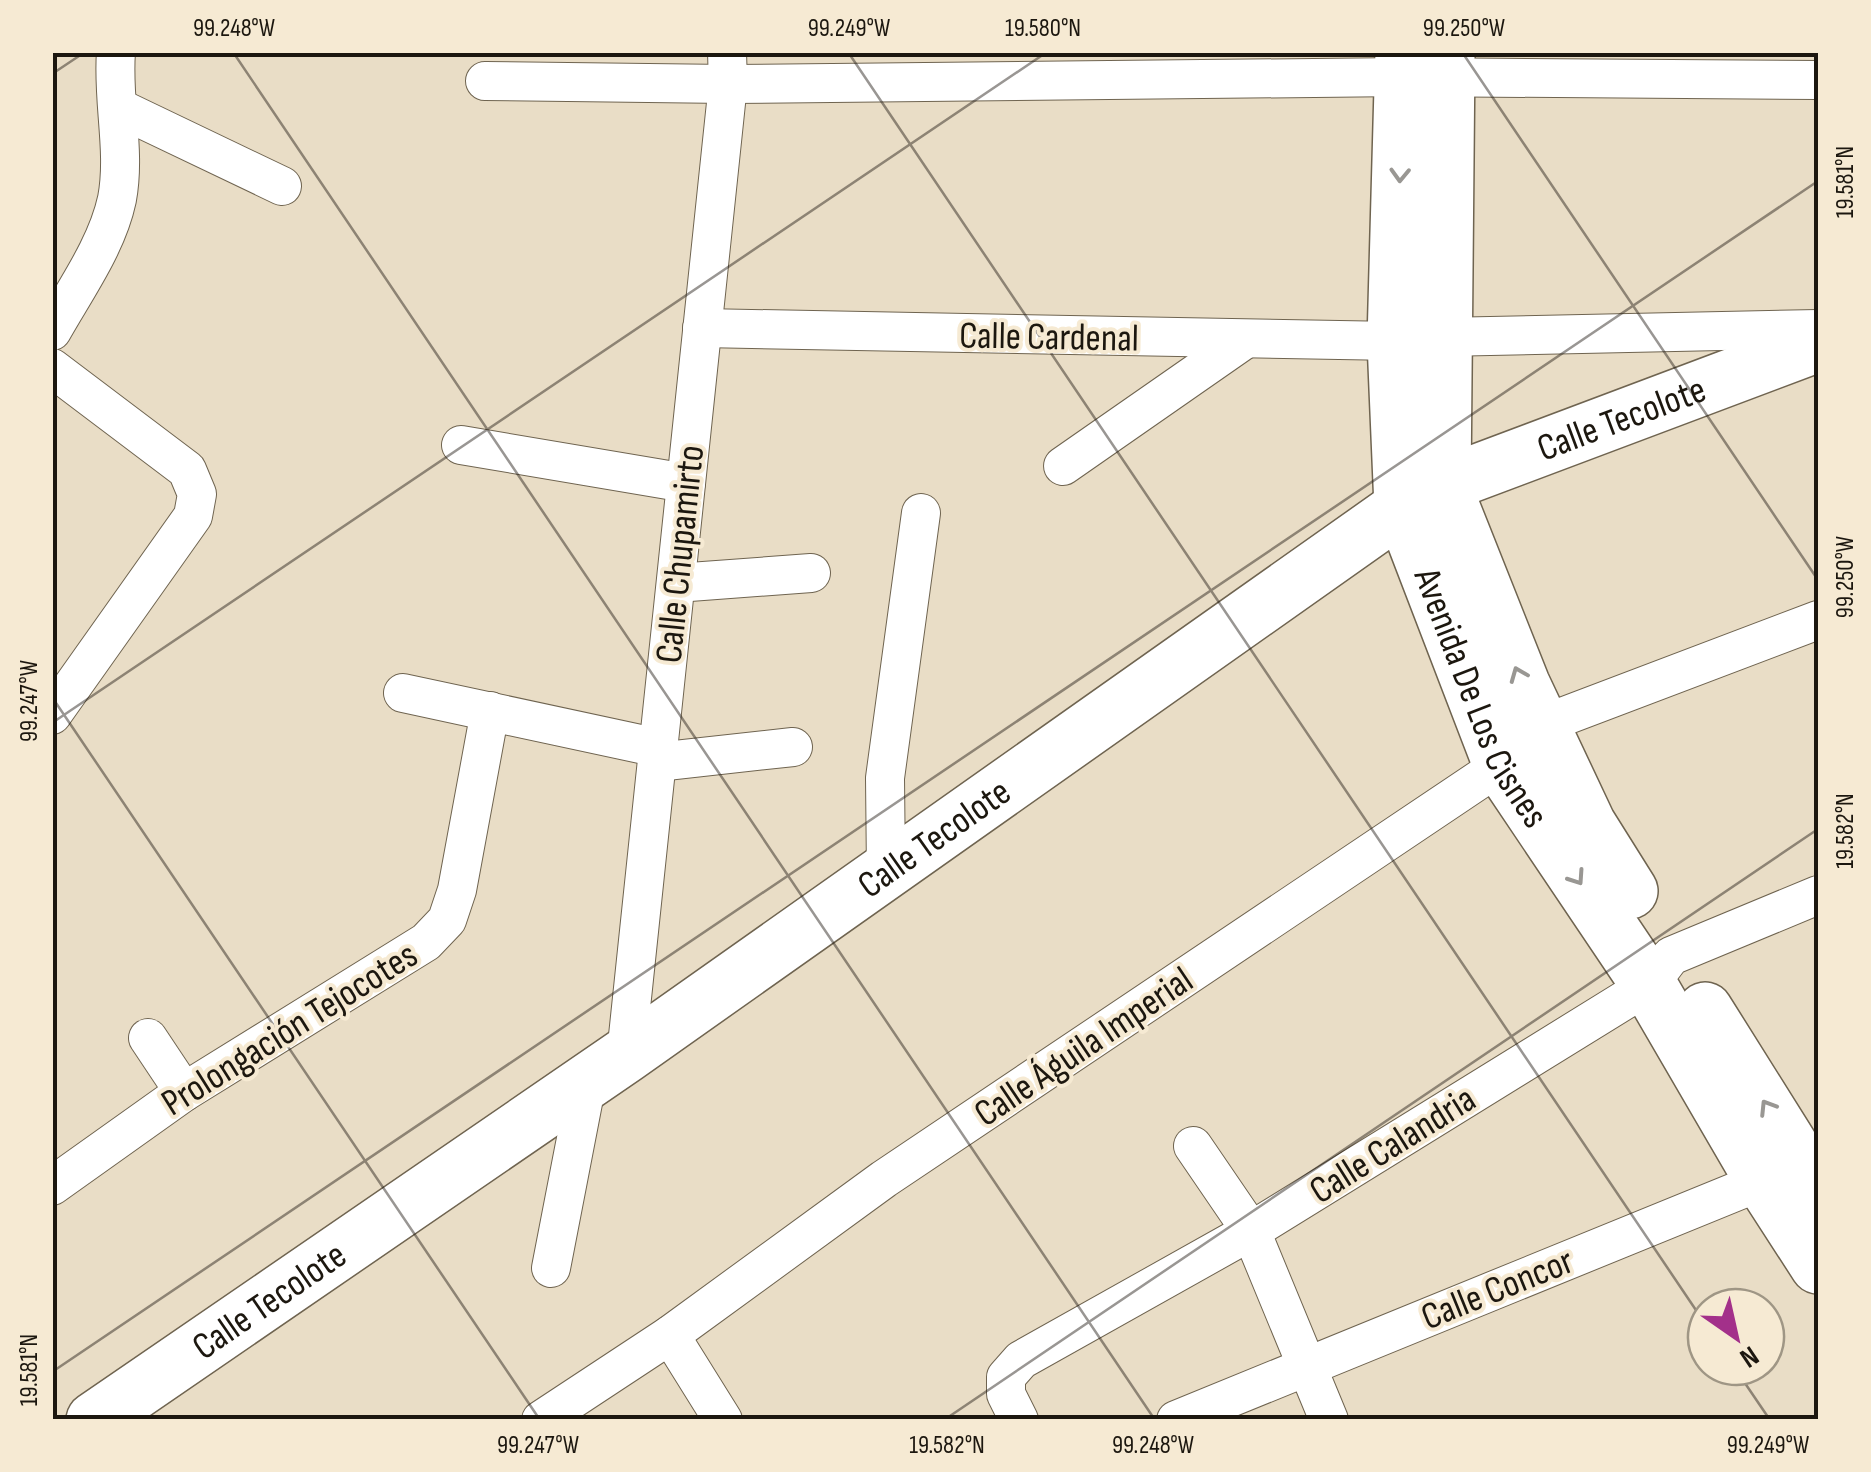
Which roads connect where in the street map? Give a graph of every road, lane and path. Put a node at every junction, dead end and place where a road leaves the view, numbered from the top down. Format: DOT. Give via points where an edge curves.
graph roads {
  1 [pos="115,54"];
  2 [pos="1425,65"];
  3 [pos="727,68"];
  4 [pos="1818,80"];
  5 [pos="485,81"];
  6 [pos="120,108"];
  7 [pos="282,186"];
  8 [pos="702,328"];
  9 [pos="1818,329"];
  10 [pos="52,331"];
  11 [pos="1418,339"];
  12 [pos="1244,340"];
  13 [pos="1818,344"];
  14 [pos="52,368"];
  15 [pos="461,445"];
  16 [pos="1063,466"];
  17 [pos="686,483"];
  18 [pos="1422,496"];
  19 [pos="920,512"];
  20 [pos="811,573"];
  21 [pos="676,583"];
  22 [pos="1818,620"];
  23 [pos="402,693"];
  24 [pos="490,711"];
  25 [pos="52,715"];
  26 [pos="1541,725"];
  27 [pos="793,747"];
  28 [pos="658,755"];
  29 [pos="1501,764"];
  30 [pos="886,873"];
  31 [pos="1818,895"];
  32 [pos="1660,971"];
  33 [pos="148,1038"];
  34 [pos="606,1069"];
  35 [pos="184,1092"];
  36 [pos="1193,1146"];
  37 [pos="1801,1173"];
  38 [pos="52,1186"];
  39 [pos="1251,1231"];
  40 [pos="1818,1266"];
  41 [pos="551,1268"];
  42 [pos="670,1336"];
  43 [pos="1306,1364"];
  44 [pos="94,1420"];
  45 [pos="541,1420"];
  46 [pos="723,1420"];
  47 [pos="1019,1420"];
  48 [pos="1176,1420"];
  49 [pos="1329,1420"];
  1 -- 6 [label="street"];
  2 -- 3 [label="street"];
  2 -- 4 [label="street"];
  2 -- 11 [label="street, Avenida De Los Cisnes"];
  3 -- 5 [label="street"];
  3 -- 8 [label="street, Calle Chupamirto"];
  6 -- 7 [label="street"];
  6 -- 10 [label="street" via="117,198 103,239"];
  8 -- 12 [label="street, Calle Cardenal"];
  8 -- 17 [label="street, Calle Chupamirto"];
  9 -- 11 [label="street, Calle Cardenal"];
  11 -- 12 [label="street, Calle Cardenal"];
  11 -- 18 [label="street, Avenida De Los Cisnes"];
  12 -- 16 [label="street"];
  13 -- 18 [label="street, Calle Tecolote"];
  14 -- 25 [label="street" via="186,470 198,494 193,516"];
  15 -- 17 [label="street"];
  17 -- 21 [label="street, Calle Chupamirto"];
  26 -- 18 [label="street, Avenida De Los Cisnes, one-way"];
  18 -- 29 [label="street, Avenida De Los Cisnes"];
  18 -- 30 [label="street, Calle Tecolote"];
  19 -- 30 [label="street" via="885,778"];
  20 -- 21 [label="street"];
  21 -- 28 [label="street, Calle Chupamirto"];
  22 -- 26 [label="street"];
  23 -- 24 [label="street"];
  24 -- 28 [label="street"];
  24 -- 35 [label="street, Prolongación Tejocotes" via="447,920 426,942"];
  26 -- 32 [label="street, Avenida De Los Cisnes"];
  27 -- 28 [label="street"];
  28 -- 34 [label="street, Calle Chupamirto"];
  29 -- 32 [label="street, Avenida De Los Cisnes, one-way"];
  29 -- 42 [label="street, Calle Águila Imperial" via="884,1179"];
  30 -- 34 [label="street, Calle Tecolote"];
  31 -- 32 [label="street, Calle Calandria"];
  32 -- 37 [label="street, Avenida De Los Cisnes"];
  32 -- 39 [label="street, Calle Calandria"];
  33 -- 35 [label="street"];
  34 -- 41 [label="street, Calle Chupamirto"];
  34 -- 44 [label="street, Calle Tecolote"];
  35 -- 38 [label="street, Prolongación Tejocotes"];
  36 -- 39 [label="street"];
  37 -- 40 [label="street, Avenida De Los Cisnes"];
  37 -- 43 [label="street, Calle Concor"];
  39 -- 43 [label="street"];
  39 -- 47 [label="street, Calle Calandria" via="1020,1360 1006,1377"];
  42 -- 45 [label="street, Calle Águila Imperial"];
  42 -- 46 [label="street"];
  43 -- 48 [label="street, Calle Concor"];
  43 -- 49 [label="street"];
}
